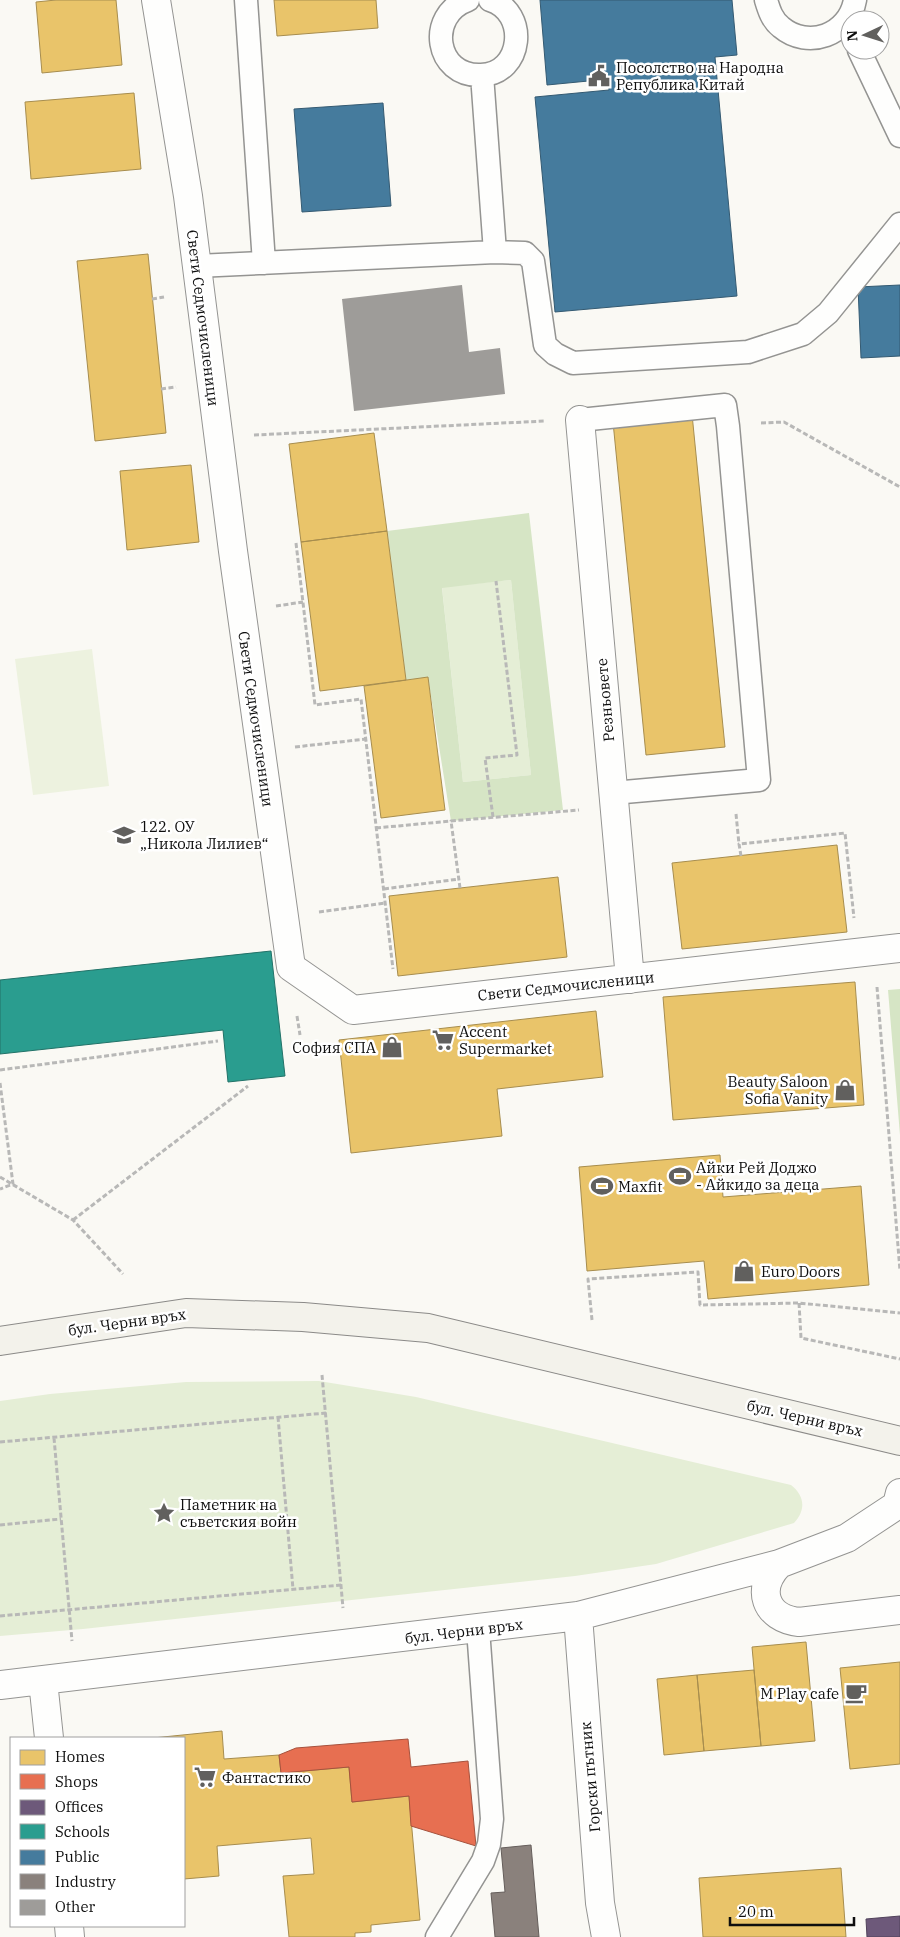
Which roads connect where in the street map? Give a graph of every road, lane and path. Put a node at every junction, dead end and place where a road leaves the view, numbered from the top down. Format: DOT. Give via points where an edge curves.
graph roads {
  1 [pos="156,0"];
  2 [pos="246,0"];
  3 [pos="468,0"];
  4 [pos="490,0"];
  5 [pos="766,0"];
  6 [pos="840,30"];
  7 [pos="864,60"];
  8 [pos="482,76"];
  9 [pos="900,136"];
  10 [pos="900,224"];
  11 [pos="495,252"];
  12 [pos="264,263"];
  13 [pos="197,266"];
  14 [pos="580,420"];
  15 [pos="784,422"];
  16 [pos="219,436"];
  17 [pos="900,487"];
  18 [pos="296,543"];
  19 [pos="496,581"];
  20 [pos="366,739"];
  21 [pos="261,751"];
  22 [pos="614,801"];
  23 [pos="493,817"];
  24 [pos="451,821"];
  25 [pos="376,828"];
  26 [pos="741,856"];
  27 [pos="459,880"];
  28 [pos="460,888"];
  29 [pos="384,889"];
  30 [pos="385,903"];
  31 [pos="323,911"];
  32 [pos="877,951"];
  33 [pos="630,979"];
  34 [pos="397,1005"];
  35 [pos="218,1041"];
  36 [pos="0,1070"];
  37 [pos="0,1082"];
  38 [pos="248,1086"];
  39 [pos="0,1176"];
  40 [pos="13,1184"];
  41 [pos="0,1189"];
  42 [pos="73,1220"];
  43 [pos="900,1272"];
  44 [pos="123,1274"];
  45 [pos="799,1303"];
  46 [pos="900,1313"];
  47 [pos="592,1320"];
  48 [pos="0,1341"];
  49 [pos="900,1359"];
  50 [pos="322,1375"];
  51 [pos="326,1413"];
  52 [pos="278,1417"];
  53 [pos="54,1438"];
  54 [pos="900,1440"];
  55 [pos="0,1442"];
  56 [pos="900,1493"];
  57 [pos="61,1519"];
  58 [pos="0,1525"];
  59 [pos="779,1564"];
  60 [pos="341,1585"];
  61 [pos="293,1589"];
  62 [pos="69,1610"];
  63 [pos="900,1610"];
  64 [pos="0,1616"];
  65 [pos="578,1616"];
  66 [pos="478,1630"];
  67 [pos="346,1644"];
  68 [pos="75,1676"];
  69 [pos="43,1681"];
  70 [pos="0,1685"];
  71 [pos="49,1737"];
  72 [pos="437,1937"];
  73 [pos="606,1937"];
  1 -- 13 [label="street, Свети Седмочисленици"];
  2 -- 12 [label="lane"];
  3 -- 8 [label="lane" via="450,11 443,22 441,41 448,60 456,69"];
  4 -- 8 [label="lane" via="506,10 513,20 516,44 504,66"];
  5 -- 6 [label="lane" via="780,26 792,34 807,39 821,38"];
  7 -- 9 [label="lane"];
  8 -- 11 [label="lane"];
  10 -- 11 [label="lane" via="828,313 803,334 748,352 573,362 554,354 545,345 533,261 525,253"];
  11 -- 12 [label="lane"];
  12 -- 13 [label="lane"];
  13 -- 16 [label="street, Свети Седмочисленици"];
  14 -- 16 [label="path"];
  14 -- 22 [label="street, Резньовете"];
  14 -- 22 [label="lane" via="725,405 728,426 759,780"];
  15 -- 17 [label="path"];
  16 -- 21 [label="street, Свети Седмочисленици"];
  18 -- 20 [label="path" via="315,705 361,699"];
  19 -- 23 [label="path" via="517,754 486,758"];
  20 -- 21 [label="path"];
  20 -- 25 [label="path"];
  21 -- 34 [label="street, Свети Седмочисленици" via="291,967 353,1010"];
  22 -- 23 [label="path"];
  22 -- 33 [label="street, Резньовете"];
  23 -- 24 [label="path"];
  24 -- 25 [label="path"];
  24 -- 27 [label="path"];
  25 -- 29 [label="path"];
  26 -- 32 [label="path" via="739,844 845,833"];
  27 -- 28 [label="path"];
  27 -- 29 [label="path"];
  29 -- 30 [label="path"];
  30 -- 31 [label="path"];
  30 -- 34 [label="path"];
  32 -- 33 [label="street, Свети Седмочисленици"];
  32 -- 43 [label="path"];
  33 -- 34 [label="street, Свети Седмочисленици"];
  35 -- 36 [label="path"];
  37 -- 40 [label="path"];
  38 -- 42 [label="path"];
  39 -- 40 [label="path"];
  40 -- 41 [label="path"];
  40 -- 42 [label="path"];
  42 -- 44 [label="path"];
  45 -- 46 [label="path"];
  45 -- 47 [label="path" via="700,1305 698,1272 588,1279"];
  45 -- 49 [label="path" via="801,1338"];
  48 -- 54 [label="main road, бул. Черни връх" via="186,1313 303,1317 428,1328"];
  50 -- 51 [label="path"];
  51 -- 52 [label="path"];
  51 -- 60 [label="path"];
  52 -- 53 [label="path"];
  52 -- 61 [label="path"];
  53 -- 55 [label="path"];
  53 -- 57 [label="path"];
  56 -- 59 [label="street, бул. Черни връх" via="897,1504 847,1538"];
  57 -- 58 [label="path"];
  57 -- 62 [label="path"];
  59 -- 63 [label="street" via="767,1580 767,1601 779,1617 788,1621"];
  59 -- 65 [label="street, бул. Черни връх"];
  60 -- 61 [label="path"];
  60 -- 67 [label="path"];
  61 -- 62 [label="path"];
  62 -- 64 [label="path"];
  62 -- 68 [label="path"];
  65 -- 66 [label="street, бул. Черни връх"];
  65 -- 73 [label="street, Горски пътник" via="600,1903"];
  66 -- 67 [label="street, бул. Черни връх"];
  66 -- 72 [label="lane" via="492,1819 489,1844 483,1861"];
  67 -- 68 [label="street, бул. Черни връх"];
  68 -- 69 [label="street, бул. Черни връх"];
  69 -- 70 [label="street, бул. Черни връх"];
  69 -- 71 [label="street"];
}
